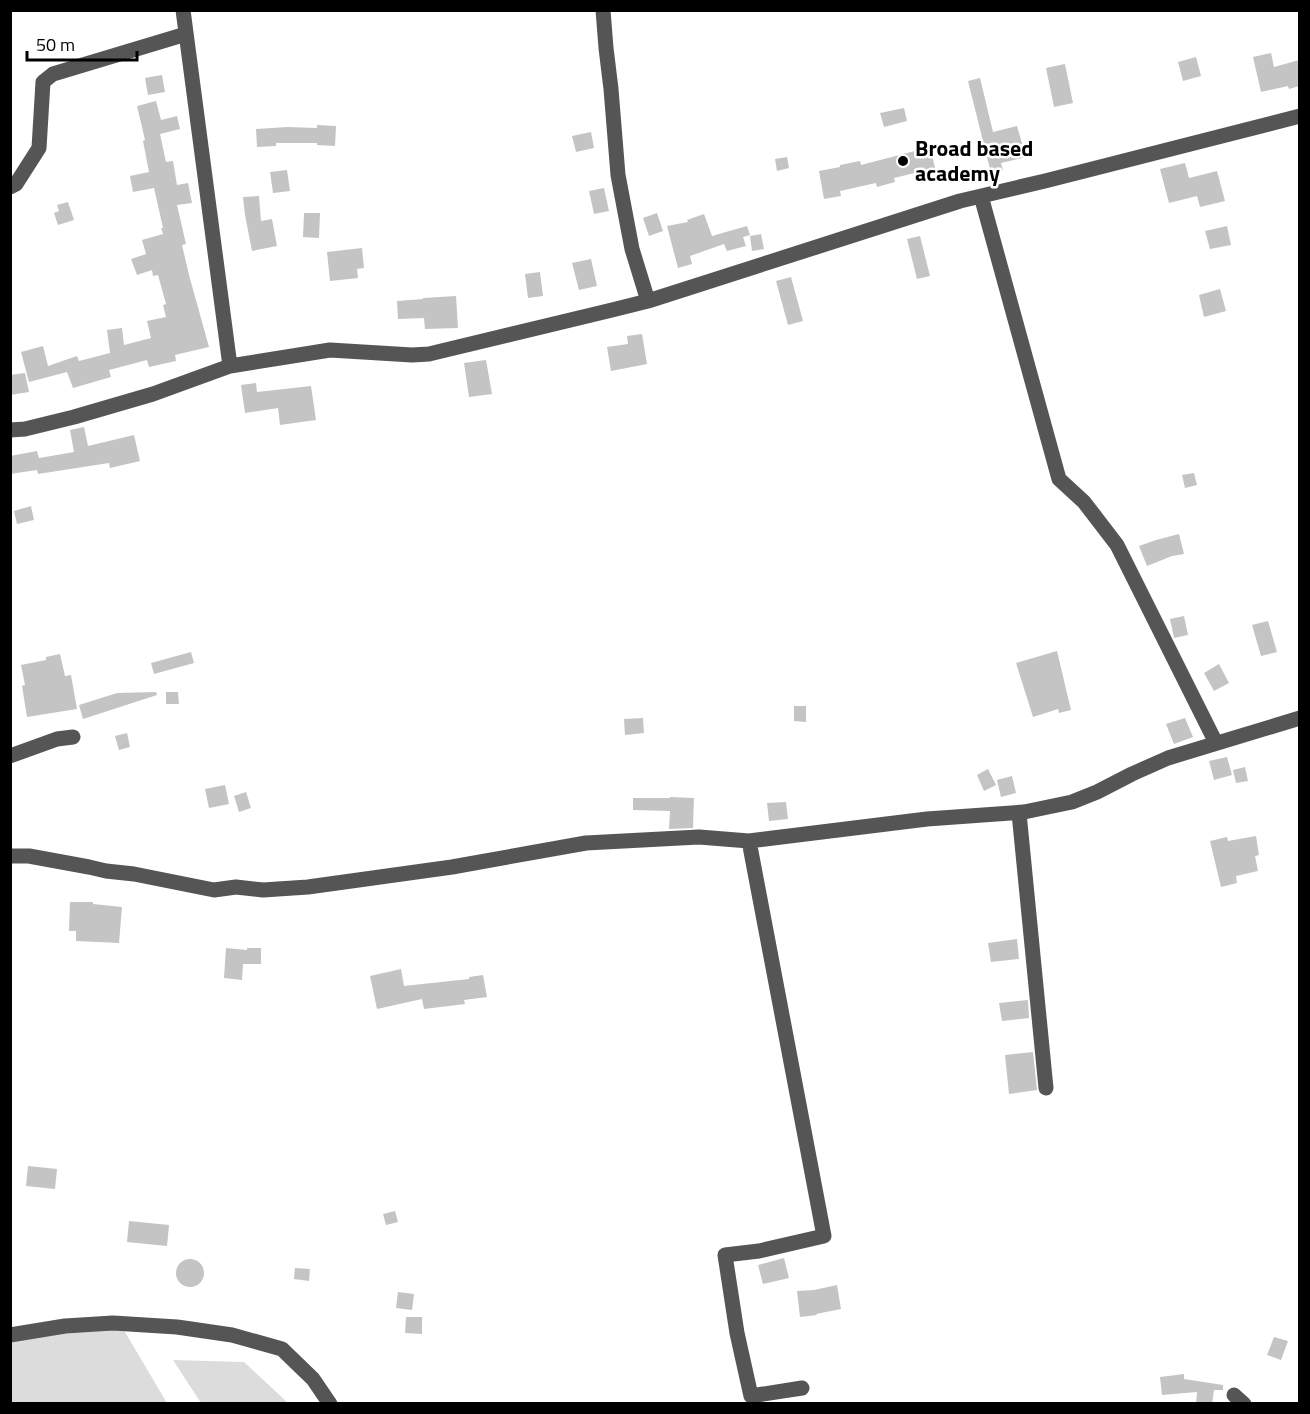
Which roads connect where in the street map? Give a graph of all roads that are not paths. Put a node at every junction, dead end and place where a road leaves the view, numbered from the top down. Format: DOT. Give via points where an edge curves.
graph roads {
  1 [pos="183,10"];
  2 [pos="603,10"];
  3 [pos="186,34"];
  4 [pos="1299,117"];
  5 [pos="10,187"];
  6 [pos="981,196"];
  7 [pos="648,301"];
  8 [pos="230,366"];
  9 [pos="10,430"];
  10 [pos="1299,718"];
  11 [pos="73,737"];
  12 [pos="1216,743"];
  13 [pos="10,756"];
  14 [pos="1019,813"];
  15 [pos="749,841"];
  16 [pos="10,856"];
  17 [pos="1046,1088"];
  18 [pos="10,1335"];
  19 [pos="802,1388"];
  20 [pos="330,1404"];
  1 -- 3 [label="street"];
  2 -- 7 [label="street" via="618,175 632,249"];
  3 -- 5 [label="street" via="53,74 43,82 39,148 16,184"];
  3 -- 8 [label="street"];
  4 -- 6 [label="street"];
  6 -- 7 [label="street"];
  6 -- 12 [label="street" via="1059,479 1084,502 1117,545"];
  7 -- 8 [label="street" via="429,354 330,350"];
  8 -- 9 [label="street" via="74,417"];
  10 -- 12 [label="street"];
  11 -- 13 [label="street"];
  12 -- 14 [label="street" via="1168,758 1072,802"];
  14 -- 15 [label="street" via="927,819"];
  14 -- 17 [label="street"];
  15 -- 16 [label="street" via="699,837 586,843 452,867 263,890 214,890"];
  15 -- 19 [label="street" via="824,1236 725,1255 751,1396"];
  18 -- 20 [label="street" via="113,1323 232,1335 282,1348 313,1379"];
}
